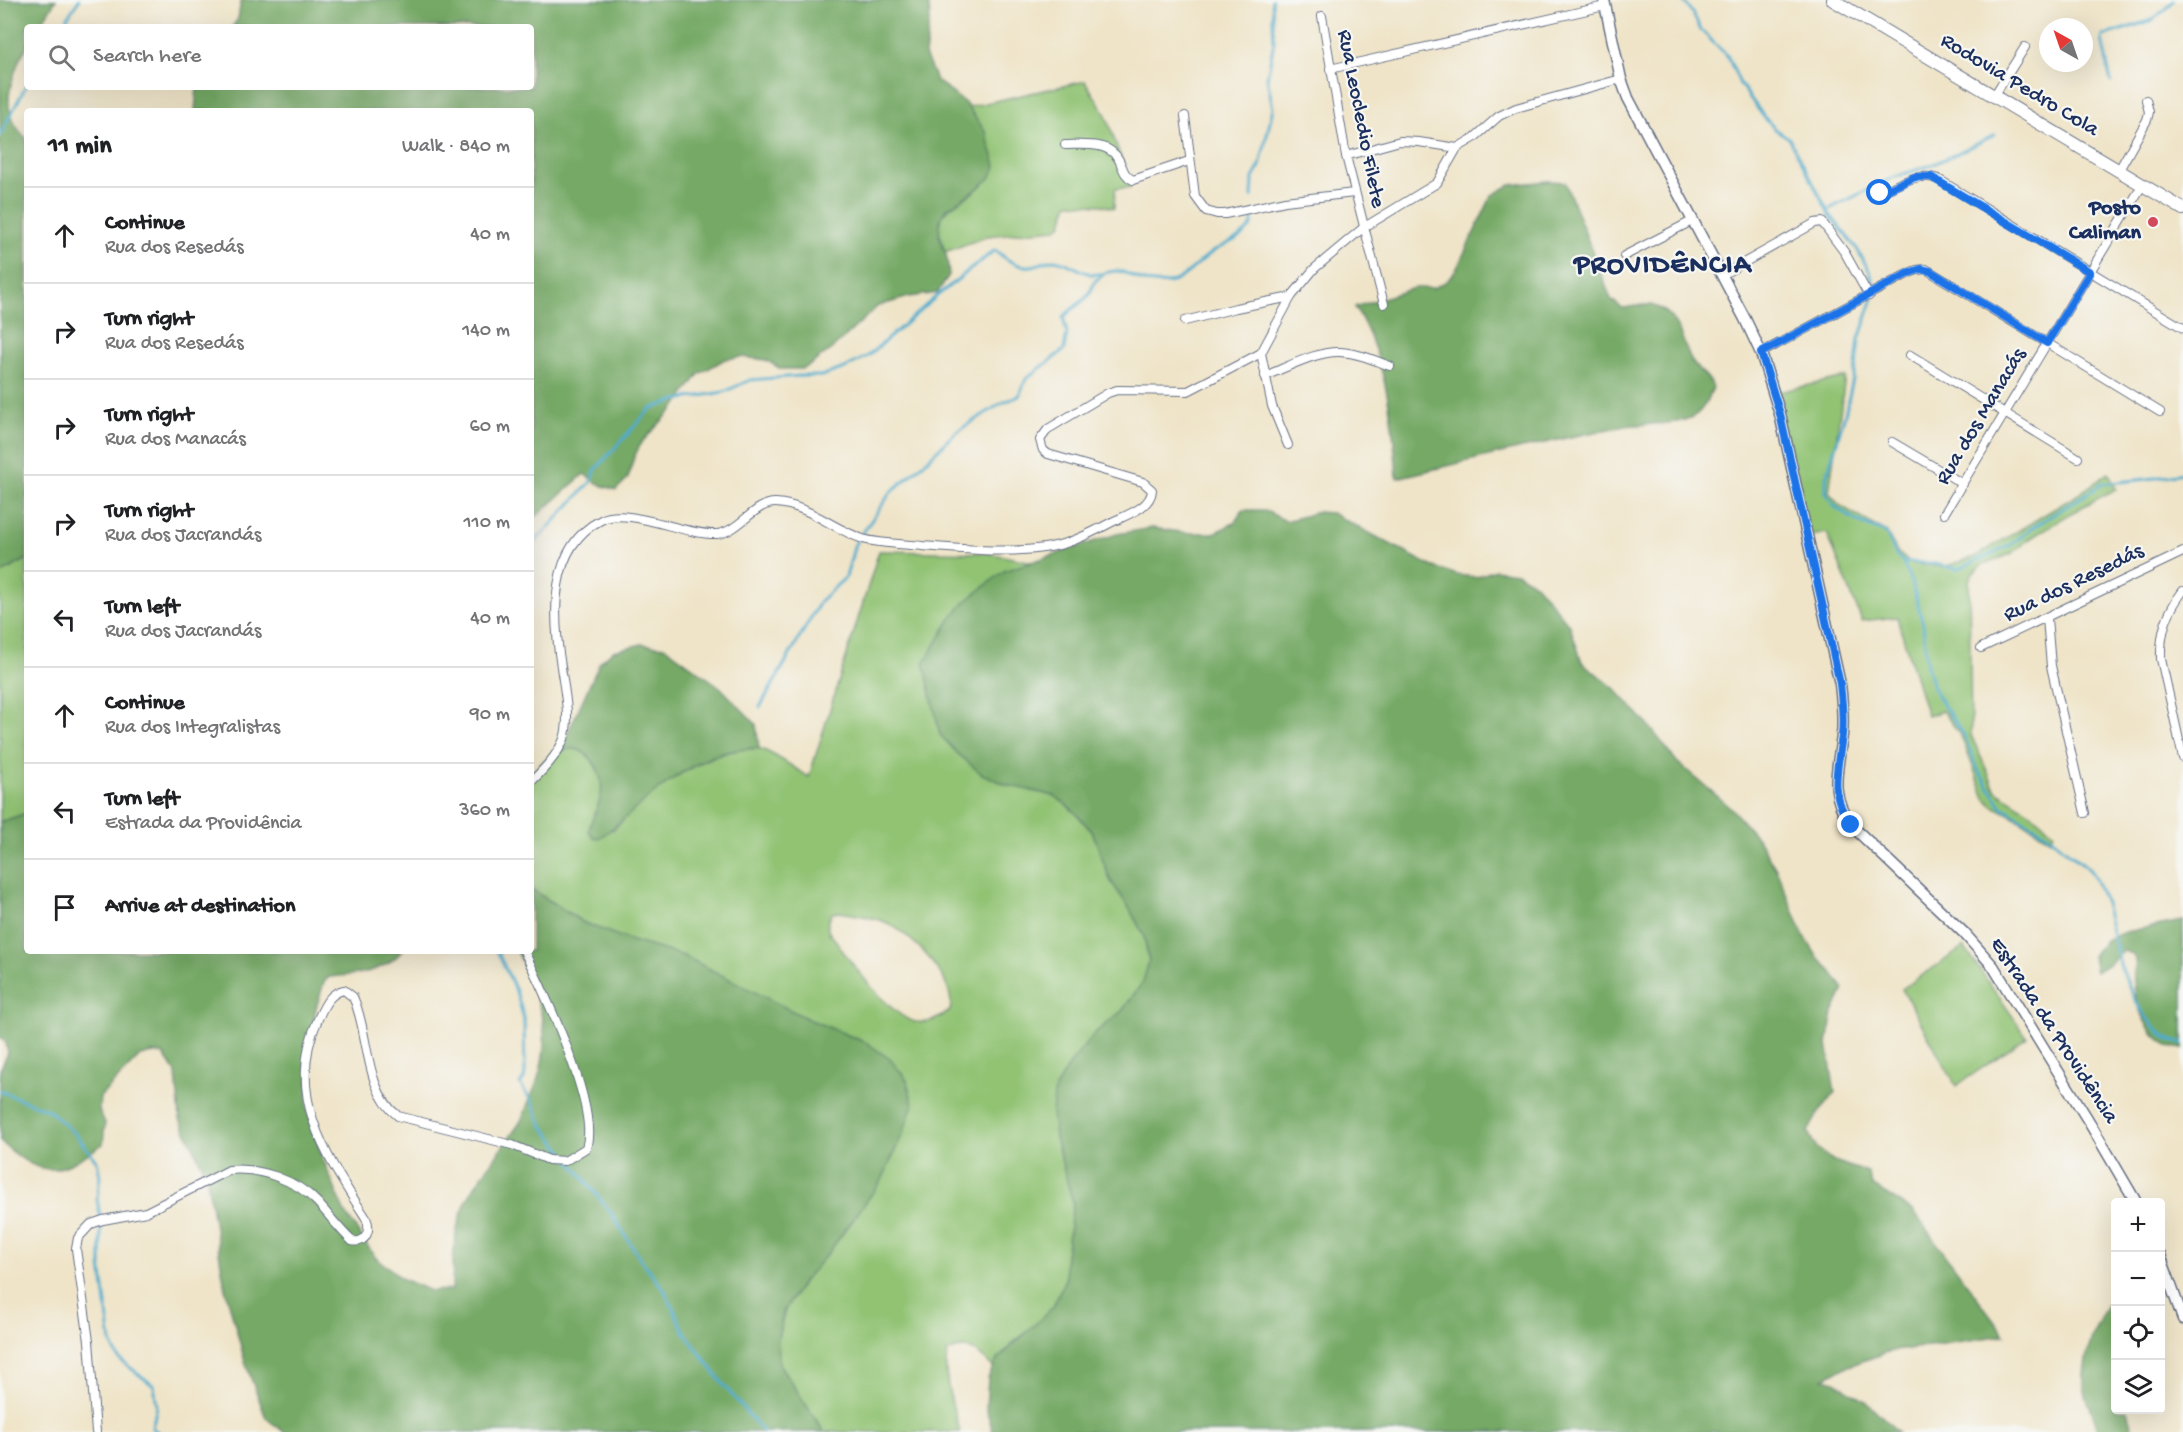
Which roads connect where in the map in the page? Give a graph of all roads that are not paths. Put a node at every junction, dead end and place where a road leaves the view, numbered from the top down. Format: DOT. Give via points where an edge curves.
graph roads {
  1 [pos="1833,0"];
  2 [pos="1605,3"];
  3 [pos="1322,16"];
  4 [pos="2025,47"];
  5 [pos="1330,69"];
  6 [pos="1621,79"];
  7 [pos="1994,96"];
  8 [pos="2146,100"];
  9 [pos="1185,116"];
  10 [pos="1065,145"];
  11 [pos="1457,148"];
  12 [pos="1346,156"];
  13 [pos="1189,160"];
  14 [pos="2119,171"];
  15 [pos="2143,184"];
  16 [pos="1354,193"];
  17 [pos="1880,193"];
  18 [pos="2183,209"];
  19 [pos="1692,221"];
  20 [pos="1363,228"];
  21 [pos="1624,256"];
  22 [pos="2090,272"];
  23 [pos="1722,275"];
  24 [pos="1874,293"];
  25 [pos="1291,297"];
  26 [pos="1384,304"];
  27 [pos="1185,321"];
  28 [pos="2183,328"];
  29 [pos="2047,343"];
  30 [pos="1261,353"];
  31 [pos="1761,353"];
  32 [pos="1910,355"];
  33 [pos="1390,366"];
  34 [pos="1265,376"];
  35 [pos="2160,412"];
  36 [pos="2005,413"];
  37 [pos="1892,442"];
  38 [pos="1288,445"];
  39 [pos="2078,458"];
  40 [pos="1963,484"];
  41 [pos="1944,514"];
  42 [pos="2183,552"];
  43 [pos="2183,591"];
  44 [pos="2047,618"];
  45 [pos="1981,648"];
  46 [pos="2183,758"];
  47 [pos="534,779"];
  48 [pos="2085,813"];
  49 [pos="525,954"];
  50 [pos="2133,1198"];
  51 [pos="2165,1269"];
  52 [pos="2183,1319"];
  53 [pos="96,1432"];
  1 -- 7 [label="main road, Rodovia Pedro Cola"];
  2 -- 5 [label="street"];
  2 -- 6 [label="street, Estrada da Providência"];
  3 -- 5 [label="street, Rua Leocledio Filete"];
  4 -- 7 [label="street"];
  5 -- 12 [label="street, Rua Leocledio Filete"];
  6 -- 11 [label="street" via="1516,108"];
  6 -- 19 [label="street, Estrada da Providência"];
  7 -- 14 [label="main road, Rodovia Pedro Cola"];
  8 -- 14 [label="street" via="2147,120"];
  9 -- 13 [label="street"];
  10 -- 13 [label="street" via="1107,148 1133,180"];
  11 -- 12 [label="street" via="1400,141"];
  11 -- 20 [label="street" via="1437,183"];
  12 -- 16 [label="street, Rua Leocledio Filete"];
  13 -- 16 [label="street" via="1195,196 1206,212 1217,214"];
  14 -- 15 [label="main road, Rodovia Pedro Cola"];
  15 -- 18 [label="main road, Rodovia Pedro Cola"];
  15 -- 22 [label="street, Rua dos Manacás"];
  16 -- 20 [label="street, Rua Leocledio Filete"];
  17 -- 22 [label="street" via="1915,177 1931,177"];
  19 -- 21 [label="street"];
  19 -- 23 [label="street, Estrada da Providência"];
  20 -- 25 [label="street, Rua Leocledio Filete" via="1314,269"];
  20 -- 26 [label="street, Rua Leocledio Filete"];
  22 -- 28 [label="street"];
  22 -- 29 [label="street, Rua dos Manacás"];
  23 -- 24 [label="street" via="1818,222 1827,226"];
  23 -- 31 [label="street, Estrada da Providência"];
  24 -- 29 [label="street" via="1909,273 1926,269"];
  24 -- 31 [label="street"];
  25 -- 27 [label="street"];
  25 -- 30 [label="street, Rua Leocledio Filete"];
  29 -- 35 [label="street"];
  29 -- 36 [label="street, Rua dos Manacás"];
  30 -- 34 [label="street"];
  30 -- 47 [label="street" via="1195,389 1117,390 1043,434 1040,445 1048,454 1143,482 1152,490 1144,506 1057,545 1024,550 874,541 792,506 775,503 765,505 718,534 622,517 601,520 568,551 559,579 555,606 566,718 564,738 552,760"];
  31 -- 50 [label="street, Estrada da Providência" via="1780,414 1840,684 1843,719 1835,784 1840,807 1851,825 1993,966"];
  32 -- 36 [label="street"];
  33 -- 34 [label="street" via="1339,352 1310,358"];
  34 -- 38 [label="street" via="1274,413"];
  36 -- 39 [label="street"];
  36 -- 40 [label="street, Rua dos Manacás"];
  37 -- 40 [label="street"];
  40 -- 41 [label="street, Rua dos Manacás"];
  42 -- 44 [label="street, Rua dos Resedás"];
  43 -- 46 [label="street" via="2167,617 2161,646"];
  44 -- 45 [label="street, Rua dos Resedás"];
  44 -- 48 [label="street" via="2051,666"];
  49 -- 53 [label="street" via="573,1063 589,1132 586,1148 565,1161 549,1160 512,1145 398,1116 382,1098 353,997 344,990 336,992 320,1016 306,1059 307,1094 326,1153 366,1218 367,1234 361,1240 352,1240 307,1193 281,1179 244,1169 230,1170 146,1212 92,1224 78,1238 76,1249"];
  51 -- 52 [label="street"];
}
